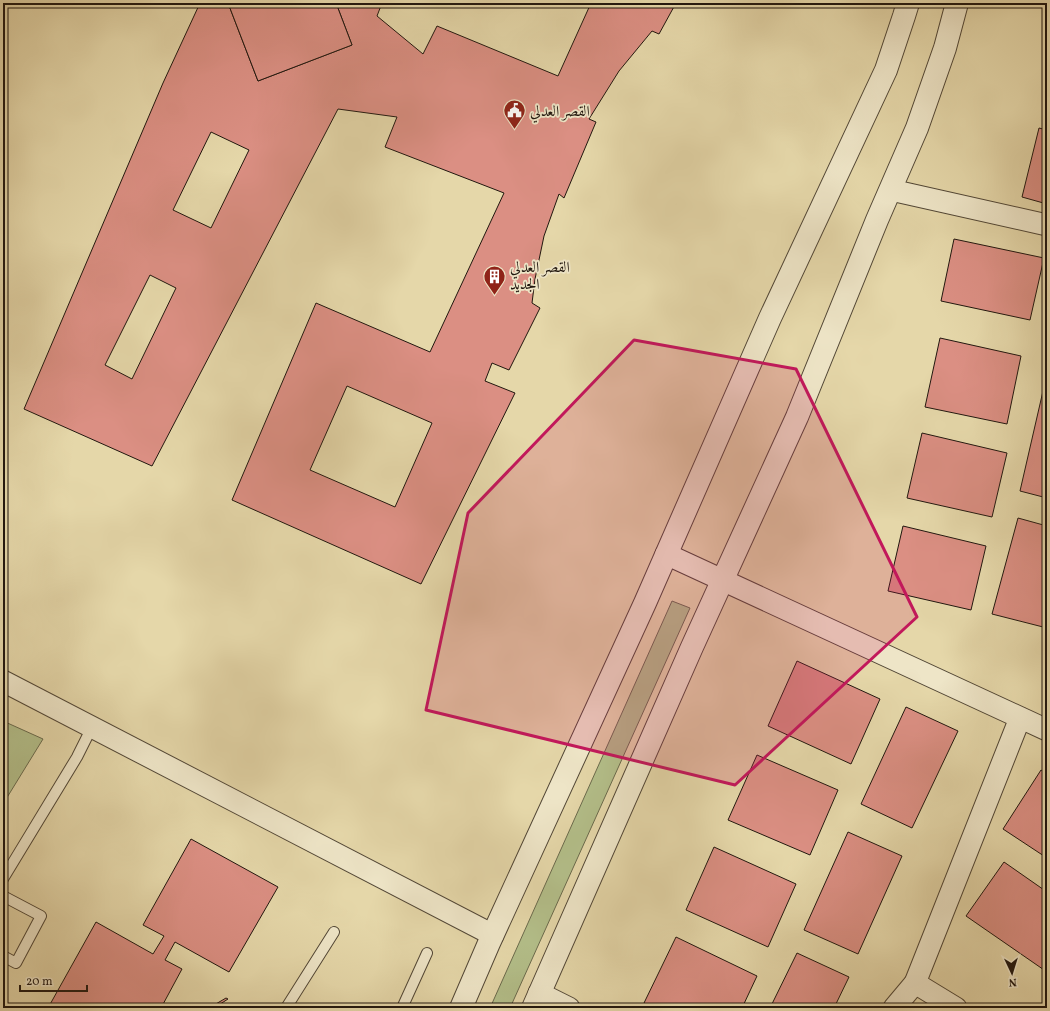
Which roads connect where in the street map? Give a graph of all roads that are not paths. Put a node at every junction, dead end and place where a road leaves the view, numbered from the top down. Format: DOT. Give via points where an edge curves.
graph roads {
  1 [pos="908,3"];
  2 [pos="956,3"];
  3 [pos="891,190"];
  4 [pos="1047,225"];
  5 [pos="666,554"];
  6 [pos="723,580"];
  7 [pos="3,681"];
  8 [pos="1020,718"];
  9 [pos="92,727"];
  10 [pos="1047,730"];
  11 [pos="3,879"];
  12 [pos="3,896"];
  13 [pos="334,932"];
  14 [pos="493,935"];
  15 [pos="427,953"];
  16 [pos="3,956"];
  17 [pos="915,983"];
  18 [pos="536,1001"];
  19 [pos="286,1008"];
  20 [pos="402,1008"];
  21 [pos="461,1008"];
  22 [pos="569,1008"];
  23 [pos="894,1008"];
  24 [pos="956,1008"];
  1 -- 5 [label="street" via="886,70 770,318"];
  2 -- 3 [label="street" via="943,56"];
  3 -- 4 [label="street"];
  3 -- 6 [label="street" via="797,417"];
  5 -- 6 [label="street"];
  5 -- 14 [label="street"];
  6 -- 8 [label="street"];
  6 -- 18 [label="street"];
  7 -- 9 [label="street"];
  8 -- 10 [label="street"];
  8 -- 17 [label="street"];
  9 -- 11 [label="lane" via="77,757"];
  9 -- 14 [label="street"];
  12 -- 16 [label="lane" via="41,916 16,963"];
  13 -- 19 [label="lane"];
  14 -- 21 [label="street"];
  15 -- 20 [label="lane"];
  17 -- 23 [label="street"];
  17 -- 24 [label="street"];
  18 -- 22 [label="street"];
}
